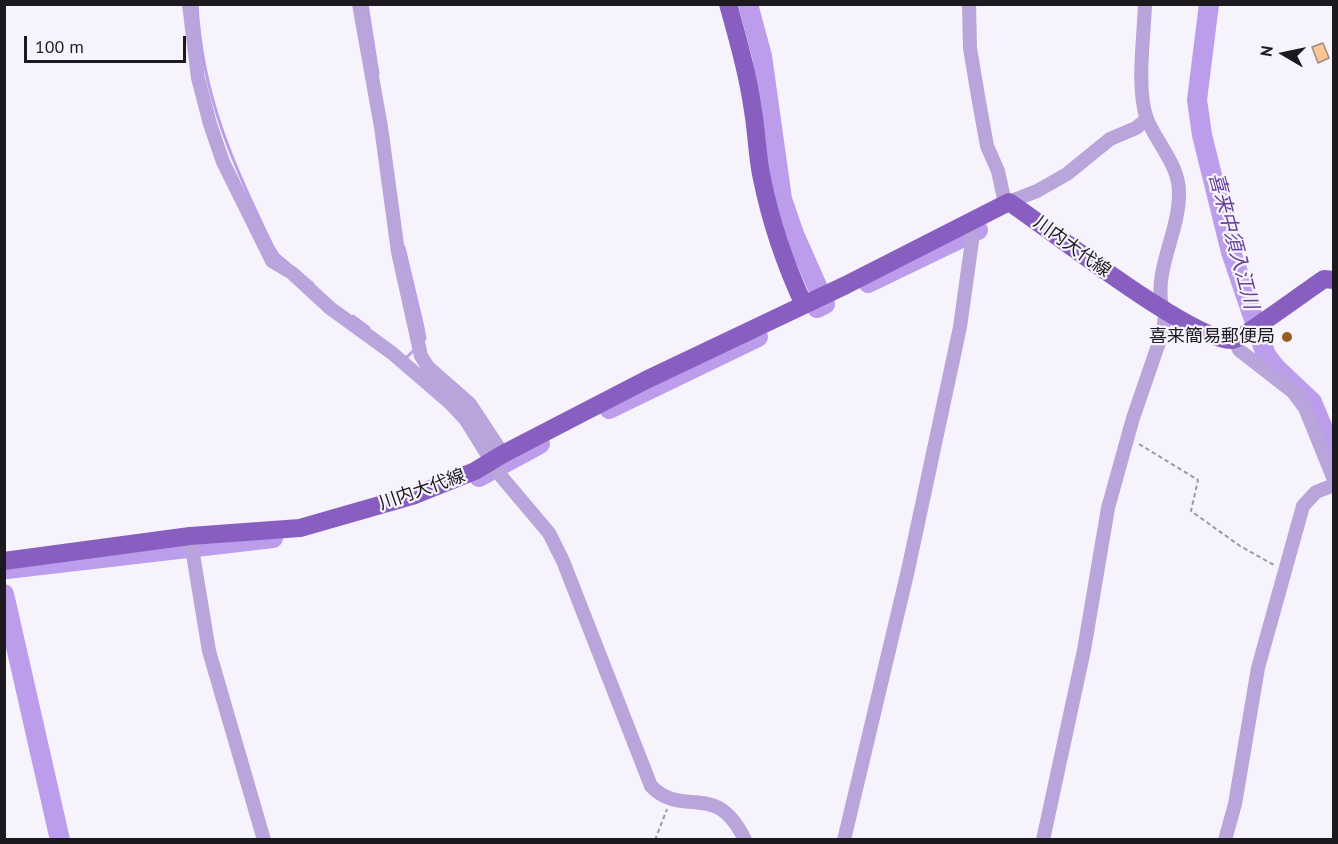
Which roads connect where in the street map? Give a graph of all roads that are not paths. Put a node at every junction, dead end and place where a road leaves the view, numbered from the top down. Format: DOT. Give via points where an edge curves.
graph roads {
  1 [pos="189,4"];
  2 [pos="358,4"];
  3 [pos="728,4"];
  4 [pos="969,4"];
  5 [pos="1145,4"];
  6 [pos="1147,119"];
  7 [pos="1007,202"];
  8 [pos="971,231"];
  9 [pos="1330,277"];
  10 [pos="804,305"];
  11 [pos="1164,308"];
  12 [pos="1248,331"];
  13 [pos="498,462"];
  14 [pos="1334,480"];
  15 [pos="1334,485"];
  16 [pos="190,536"];
  17 [pos="4,561"];
  18 [pos="264,840"];
  19 [pos="745,840"];
  20 [pos="844,840"];
  21 [pos="1043,840"];
  22 [pos="1225,840"];
  1 -- 13 [label="street" via="198,78 210,124 223,162 272,261 292,273 450,403"];
  2 -- 13 [label="street" via="398,252 421,356 470,404"];
  3 -- 10 [label="main road" via="742,52 761,177 774,230"];
  4 -- 7 [label="street" via="970,48 979,106 987,146"];
  5 -- 6 [label="street" via="1142,101"];
  6 -- 7 [label="street" via="1137,128 1110,139 1067,174 1037,192"];
  6 -- 11 [label="street" via="1176,172 1180,192 1158,289"];
  7 -- 8 [label="main road, 川内大代線"];
  7 -- 11 [label="main road, 川内大代線"];
  8 -- 10 [label="main road, 川内大代線"];
  8 -- 20 [label="street" via="960,327"];
  9 -- 12 [label="main road"];
  10 -- 13 [label="main road, 川内大代線" via="646,380"];
  11 -- 12 [label="main road, 川内大代線" via="1223,340"];
  11 -- 21 [label="street" via="1163,331 1108,508 1084,650"];
  12 -- 14 [label="street" via="1239,350 1293,392 1305,408"];
  13 -- 16 [label="main road, 川内大代線" via="415,495 300,528"];
  13 -- 19 [label="street" via="556,545 645,777 658,795 721,807"];
  15 -- 22 [label="street" via="1316,492 1303,506 1258,668 1235,804"];
  16 -- 17 [label="main road, 川内大代線"];
  16 -- 18 [label="street" via="208,651"];
}
